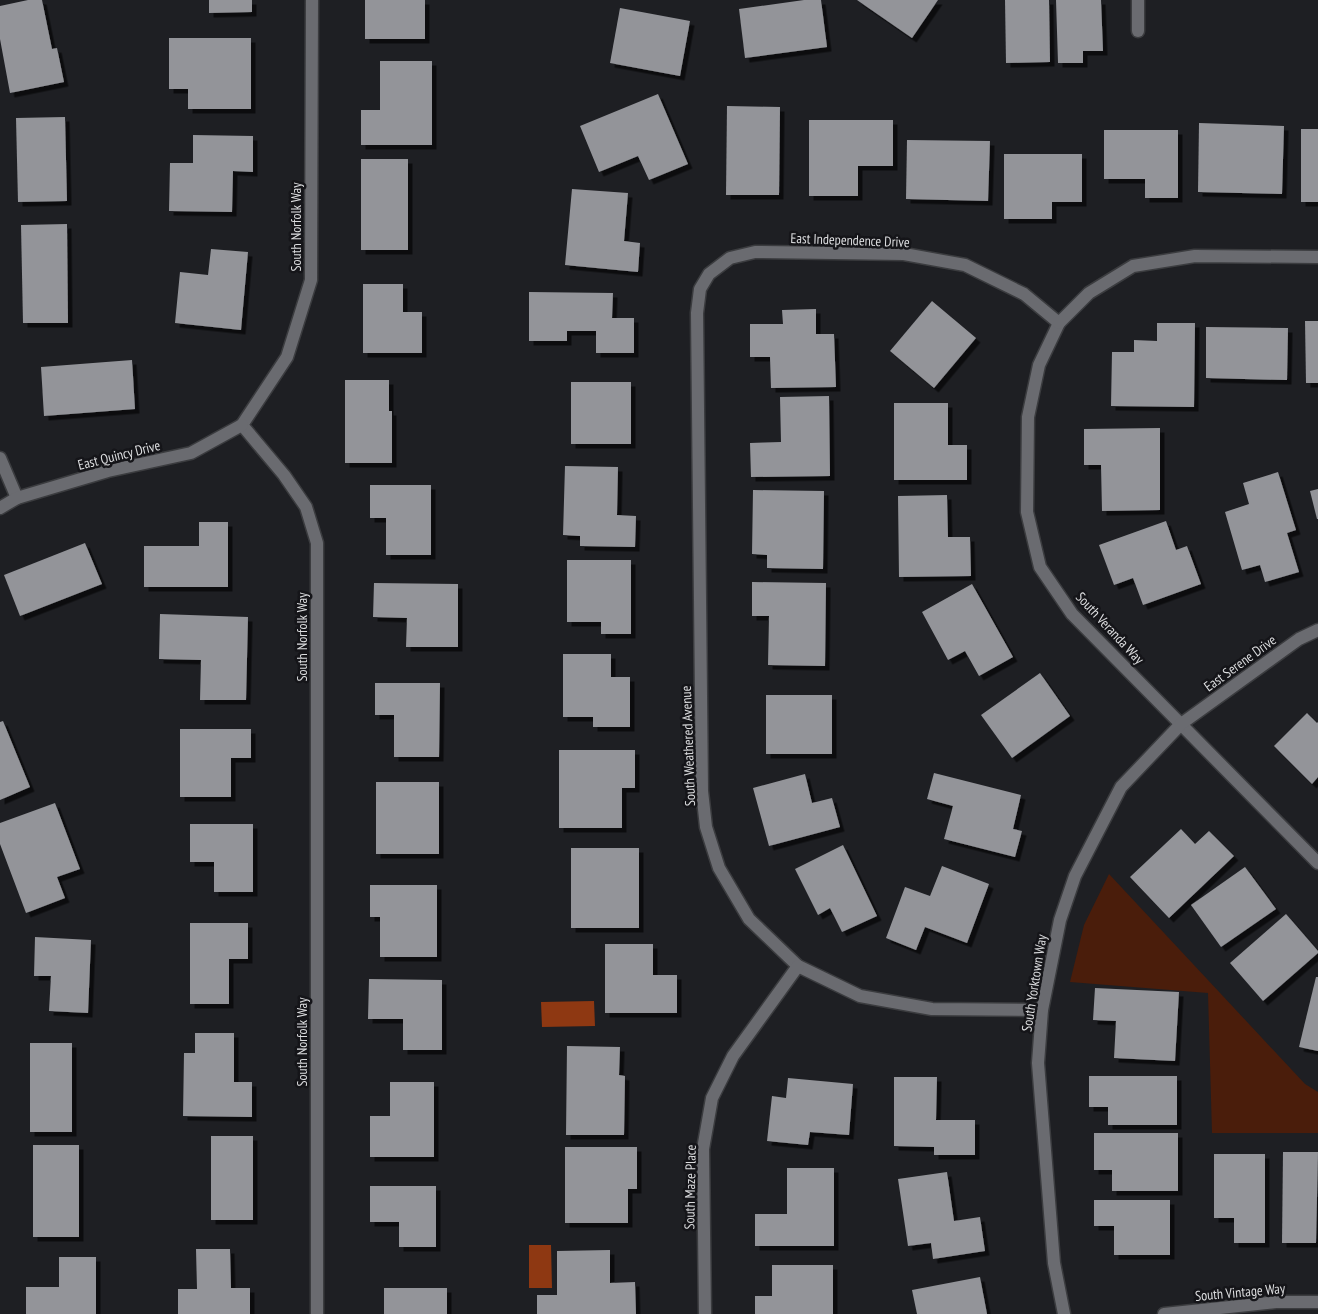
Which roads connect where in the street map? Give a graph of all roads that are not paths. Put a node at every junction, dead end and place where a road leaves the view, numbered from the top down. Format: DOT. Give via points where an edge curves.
graph roads {
  1 [pos="312,0"];
  2 [pos="1138,0"];
  3 [pos="1138,31"];
  4 [pos="1318,257"];
  5 [pos="709,274"];
  6 [pos="1059,323"];
  7 [pos="242,425"];
  8 [pos="0,458"];
  9 [pos="17,498"];
  10 [pos="0,508"];
  11 [pos="1318,630"];
  12 [pos="1181,724"];
  13 [pos="1318,863"];
  14 [pos="798,966"];
  15 [pos="1042,1010"];
  16 [pos="1318,1302"];
  17 [pos="318,1314"];
  18 [pos="705,1314"];
  19 [pos="1064,1314"];
  20 [pos="1164,1314"];
  1 -- 7 [label="street, South Norfolk Way" via="310,280 287,357"];
  2 -- 3 [label="street"];
  4 -- 6 [label="street" via="1195,256 1133,266 1089,293"];
  5 -- 6 [label="street, East Independence Drive" via="730,258 755,252 904,254 965,264 1024,294"];
  5 -- 14 [label="street, South Weathered Avenue" via="700,289 697,313 702,791 706,827 718,868 749,920"];
  6 -- 12 [label="street, South Veranda Way" via="1039,365 1028,417 1027,512 1040,567 1072,614"];
  7 -- 9 [label="street, East Quincy Drive" via="191,452 108,471"];
  7 -- 17 [label="street, South Norfolk Way" via="306,507 317,543"];
  8 -- 9 [label="street"];
  9 -- 10 [label="street, East Quincy Drive"];
  11 -- 12 [label="street, East Serene Drive" via="1299,639"];
  12 -- 13 [label="street, South Veranda Way"];
  12 -- 15 [label="street, South Yorktown Way" via="1121,787 1074,876 1060,920"];
  14 -- 15 [label="street, South Weathered Avenue" via="860,996 932,1009"];
  14 -- 18 [label="street, South Maze Place" via="733,1056 712,1098 703,1149"];
  15 -- 19 [label="street, South Yorktown Way" via="1038,1062 1054,1263"];
  16 -- 20 [label="street, South Vintage Way" via="1276,1302"];
}
